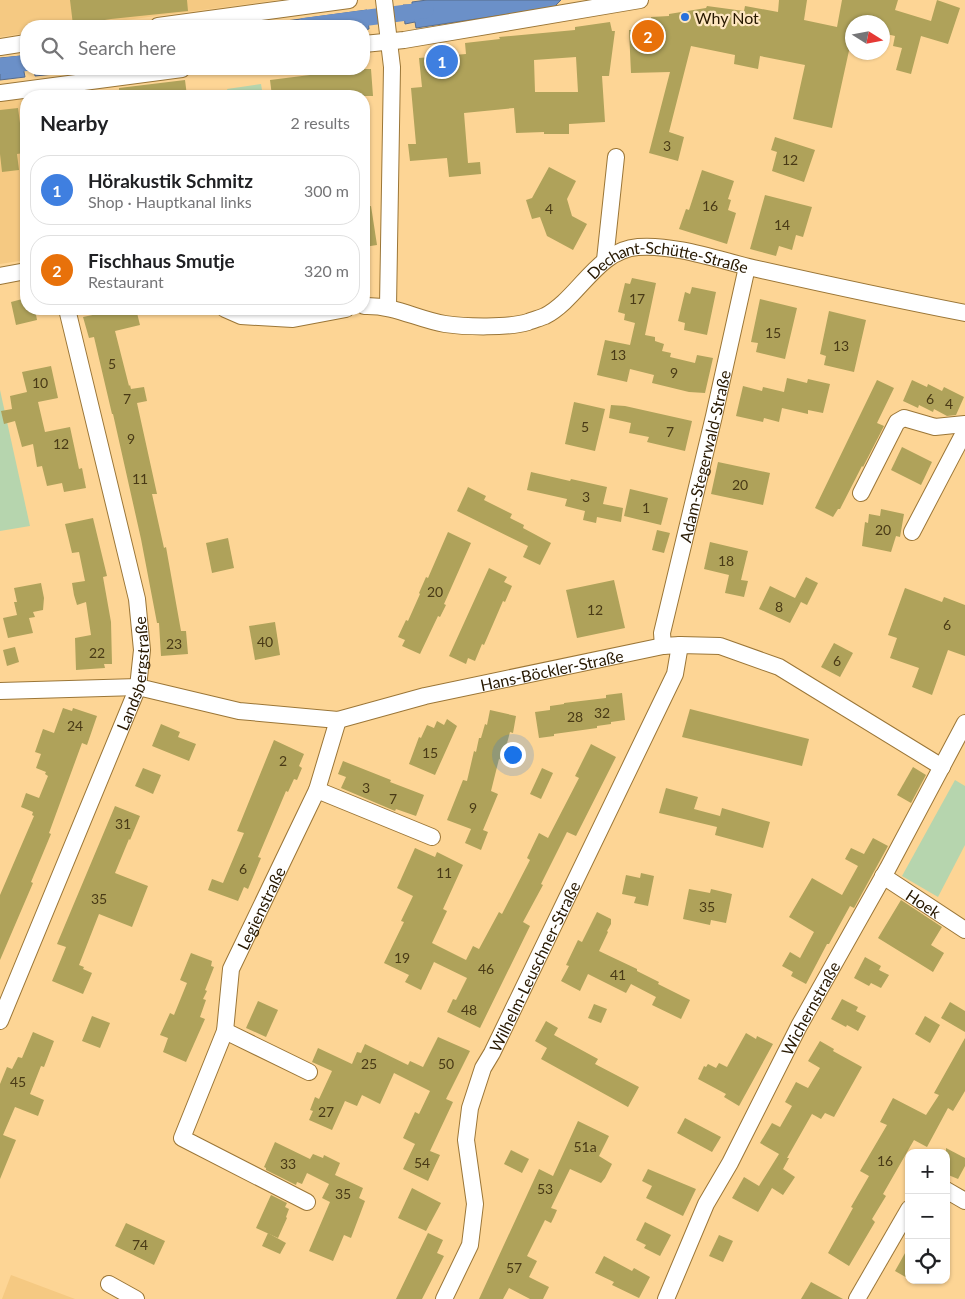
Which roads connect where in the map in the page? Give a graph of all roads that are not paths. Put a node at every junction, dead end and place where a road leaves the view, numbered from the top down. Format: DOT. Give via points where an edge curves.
graph roads {
  1 [pos="349,0"];
  2 [pos="640,0"];
  3 [pos="384,4"];
  4 [pos="202,20"];
  5 [pos="388,34"];
  6 [pos="370,42"];
  7 [pos="20,45"];
  8 [pos="0,47"];
  9 [pos="145,75"];
  10 [pos="52,90"];
  11 [pos="0,93"];
  12 [pos="20,93"];
  13 [pos="616,157"];
  14 [pos="606,260"];
  15 [pos="747,267"];
  16 [pos="20,272"];
  17 [pos="0,276"];
  18 [pos="370,306"];
  19 [pos="388,306"];
  20 [pos="965,313"];
  21 [pos="68,315"];
  22 [pos="239,315"];
  23 [pos="314,315"];
  24 [pos="965,424"];
  25 [pos="965,431"];
  26 [pos="861,493"];
  27 [pos="912,532"];
  28 [pos="680,645"];
  29 [pos="663,646"];
  30 [pos="138,687"];
  31 [pos="0,691"];
  32 [pos="338,720"];
  33 [pos="965,722"];
  34 [pos="942,767"];
  35 [pos="317,790"];
  36 [pos="432,837"];
  37 [pos="883,876"];
  38 [pos="965,930"];
  39 [pos="0,1021"];
  40 [pos="225,1031"];
  41 [pos="309,1072"];
  42 [pos="950,1192"];
  43 [pos="965,1201"];
  44 [pos="307,1202"];
  45 [pos="905,1217"];
  46 [pos="109,1284"];
  47 [pos="136,1299"];
  48 [pos="444,1299"];
  49 [pos="666,1299"];
  50 [pos="858,1299"];
  1 -- 4 [label="street"];
  2 -- 5 [label="street"];
  3 -- 5 [label="street"];
  5 -- 6 [label="street"];
  5 -- 19 [label="street" via="392,67"];
  7 -- 8 [label="street"];
  9 -- 10 [label="street"];
  11 -- 12 [label="street"];
  13 -- 14 [label="street"];
  14 -- 15 [label="street, Dechant-Schütte-Straße" via="637,247 665,247"];
  14 -- 19 [label="street, Dechant-Schütte-Straße" via="567,299 546,315 526,323 498,326 444,324"];
  15 -- 20 [label="street, Dechant-Schütte-Straße"];
  15 -- 29 [label="street, Adam-Stegerwald-Straße" via="662,633"];
  16 -- 17 [label="street"];
  18 -- 19 [label="street, Dechant-Schütte-Straße"];
  21 -- 30 [label="street, Landsbergstraße" via="137,599 142,650"];
  22 -- 23 [label="street" via="292,319"];
  24 -- 26 [label="street" via="935,427 904,418 897,422"];
  25 -- 27 [label="street"];
  28 -- 29 [label="street, Hans-Böckler-Straße"];
  28 -- 34 [label="street, Hans-Böckler-Straße" via="720,646 779,667"];
  28 -- 48 [label="street, Wilhelm-Leuschner-Straße" via="675,674 483,1068 470,1108 466,1140 475,1204 470,1244"];
  29 -- 32 [label="street, Hans-Böckler-Straße" via="426,696"];
  30 -- 31 [label="street, Hans-Böckler-Straße"];
  30 -- 32 [label="street, Hans-Böckler-Straße" via="239,711"];
  30 -- 39 [label="street, Landsbergstraße"];
  32 -- 35 [label="street, Legienstraße"];
  33 -- 34 [label="street, Wichernstraße"];
  34 -- 37 [label="street, Wichernstraße"];
  35 -- 36 [label="street"];
  35 -- 40 [label="street, Legienstraße" via="231,969"];
  37 -- 38 [label="street, Hoek"];
  37 -- 49 [label="street, Wichernstraße" via="799,1026 706,1204"];
  40 -- 41 [label="street"];
  40 -- 44 [label="street, Legienstraße" via="182,1138"];
  42 -- 43 [label="street"];
  45 -- 50 [label="street"];
  46 -- 47 [label="street"];
}
